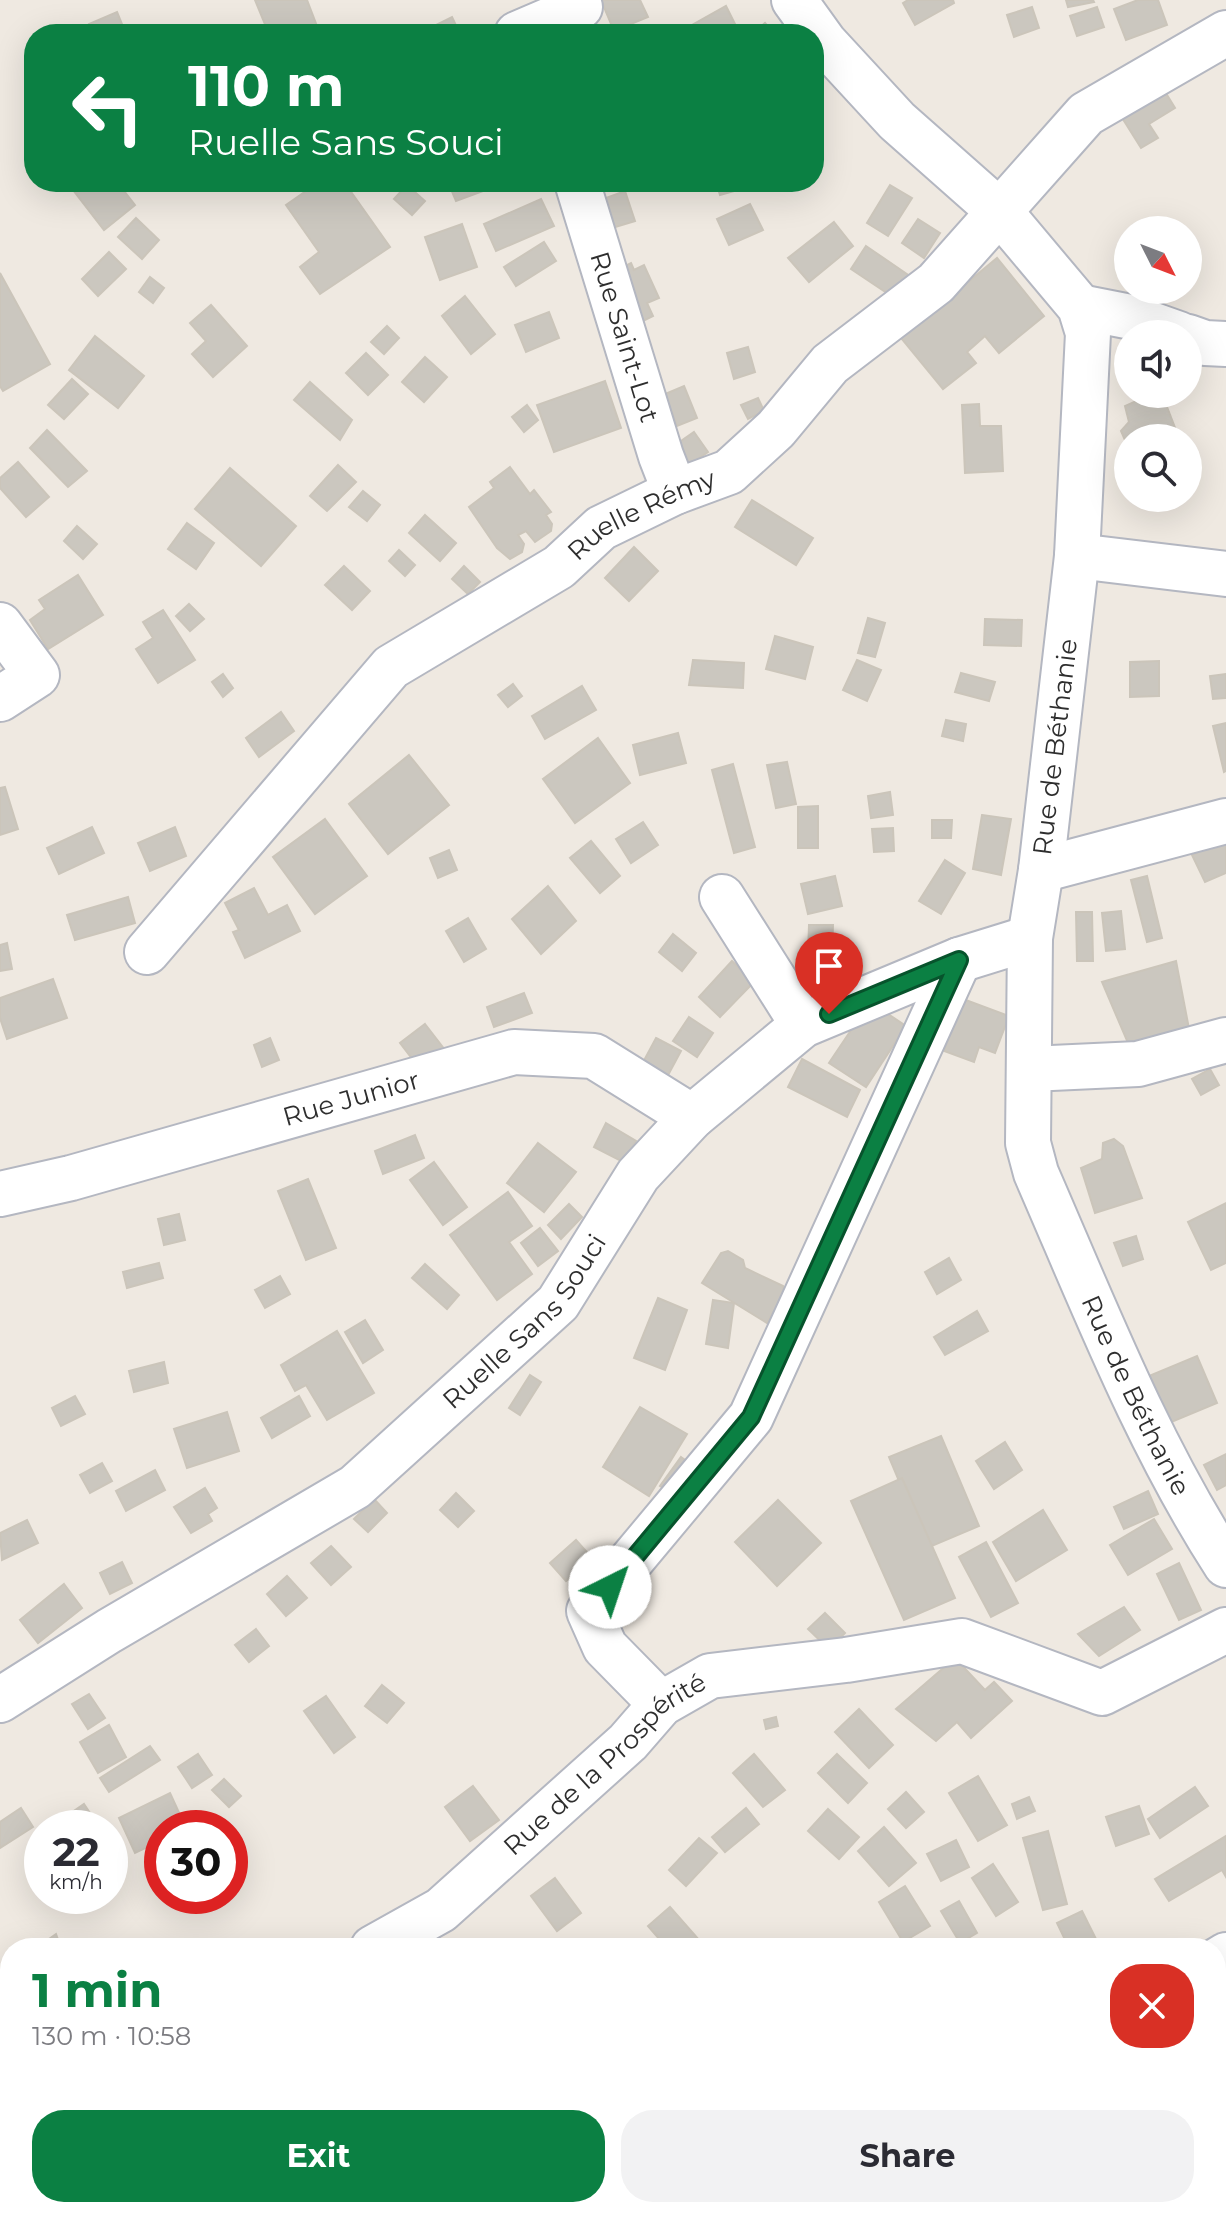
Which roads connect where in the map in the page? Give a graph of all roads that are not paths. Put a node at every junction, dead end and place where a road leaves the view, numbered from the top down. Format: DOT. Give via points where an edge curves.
graph roads {
  1 [pos="506,0"];
  2 [pos="794,0"];
  3 [pos="580,7"];
  4 [pos="514,24"];
  5 [pos="541,24"];
  6 [pos="811,24"];
  7 [pos="1226,33"];
  8 [pos="824,42"];
  9 [pos="580,192"];
  10 [pos="1001,213"];
  11 [pos="1080,307"];
  12 [pos="1139,320"];
  13 [pos="1202,342"];
  14 [pos="1226,344"];
  15 [pos="675,492"];
  16 [pos="1077,556"];
  17 [pos="1226,574"];
  18 [pos="0,625"];
  19 [pos="0,699"];
  20 [pos="1226,821"];
  21 [pos="1041,870"];
  22 [pos="722,897"];
  23 [pos="1030,938"];
  24 [pos="147,952"];
  25 [pos="959,960"];
  26 [pos="803,1025"];
  27 [pos="1226,1040"];
  28 [pos="1030,1069"];
  29 [pos="692,1117"];
  30 [pos="0,1194"];
  31 [pos="1211,1508"];
  32 [pos="1226,1565"];
  33 [pos="1226,1630"];
  34 [pos="0,1700"];
  35 [pos="661,1704"];
  36 [pos="391,1938"];
  1 -- 4 [label="street"];
  2 -- 6 [label="street, Rue de Béthanie"];
  3 -- 5 [label="street"];
  7 -- 10 [label="street, Ruelle Rémy" via="1086,114"];
  8 -- 10 [label="street, Rue de Béthanie" via="897,121"];
  9 -- 15 [label="street, Rue Saint-Lot"];
  10 -- 11 [label="street, Rue de Béthanie"];
  10 -- 15 [label="street, Ruelle Rémy" via="936,283 830,364 776,429 729,472"];
  11 -- 12 [label="street"];
  11 -- 16 [label="street, Rue de Béthanie" via="1088,333"];
  13 -- 14 [label="street"];
  15 -- 24 [label="street, Ruelle Rémy" via="601,528 559,567 391,667"];
  16 -- 17 [label="street"];
  16 -- 21 [label="street, Rue de Béthanie"];
  18 -- 19 [label="street" via="37,675"];
  20 -- 21 [label="street"];
  21 -- 23 [label="street, Rue de Béthanie"];
  22 -- 26 [label="street"];
  23 -- 25 [label="street, Ruelle Sans Souci"];
  23 -- 28 [label="street, Rue de Béthanie"];
  25 -- 26 [label="street, Ruelle Sans Souci"];
  25 -- 35 [label="street" via="751,1417 589,1611 605,1647"];
  26 -- 29 [label="street, Ruelle Sans Souci"];
  27 -- 28 [label="street" via="1138,1064"];
  28 -- 31 [label="street, Rue de Béthanie" via="1028,1143 1036,1173 1126,1381"];
  29 -- 30 [label="street, Rue Junior" via="594,1056 514,1052"];
  29 -- 34 [label="street, Ruelle Sans Souci" via="638,1175 558,1303 355,1487"];
  31 -- 32 [label="street, Rue de Béthanie"];
  33 -- 35 [label="street, Rue de la Prospérité" via="1102,1693 962,1641 710,1676"];
  35 -- 36 [label="street, Rue de la Prospérité" via="628,1742 441,1910"];
}
